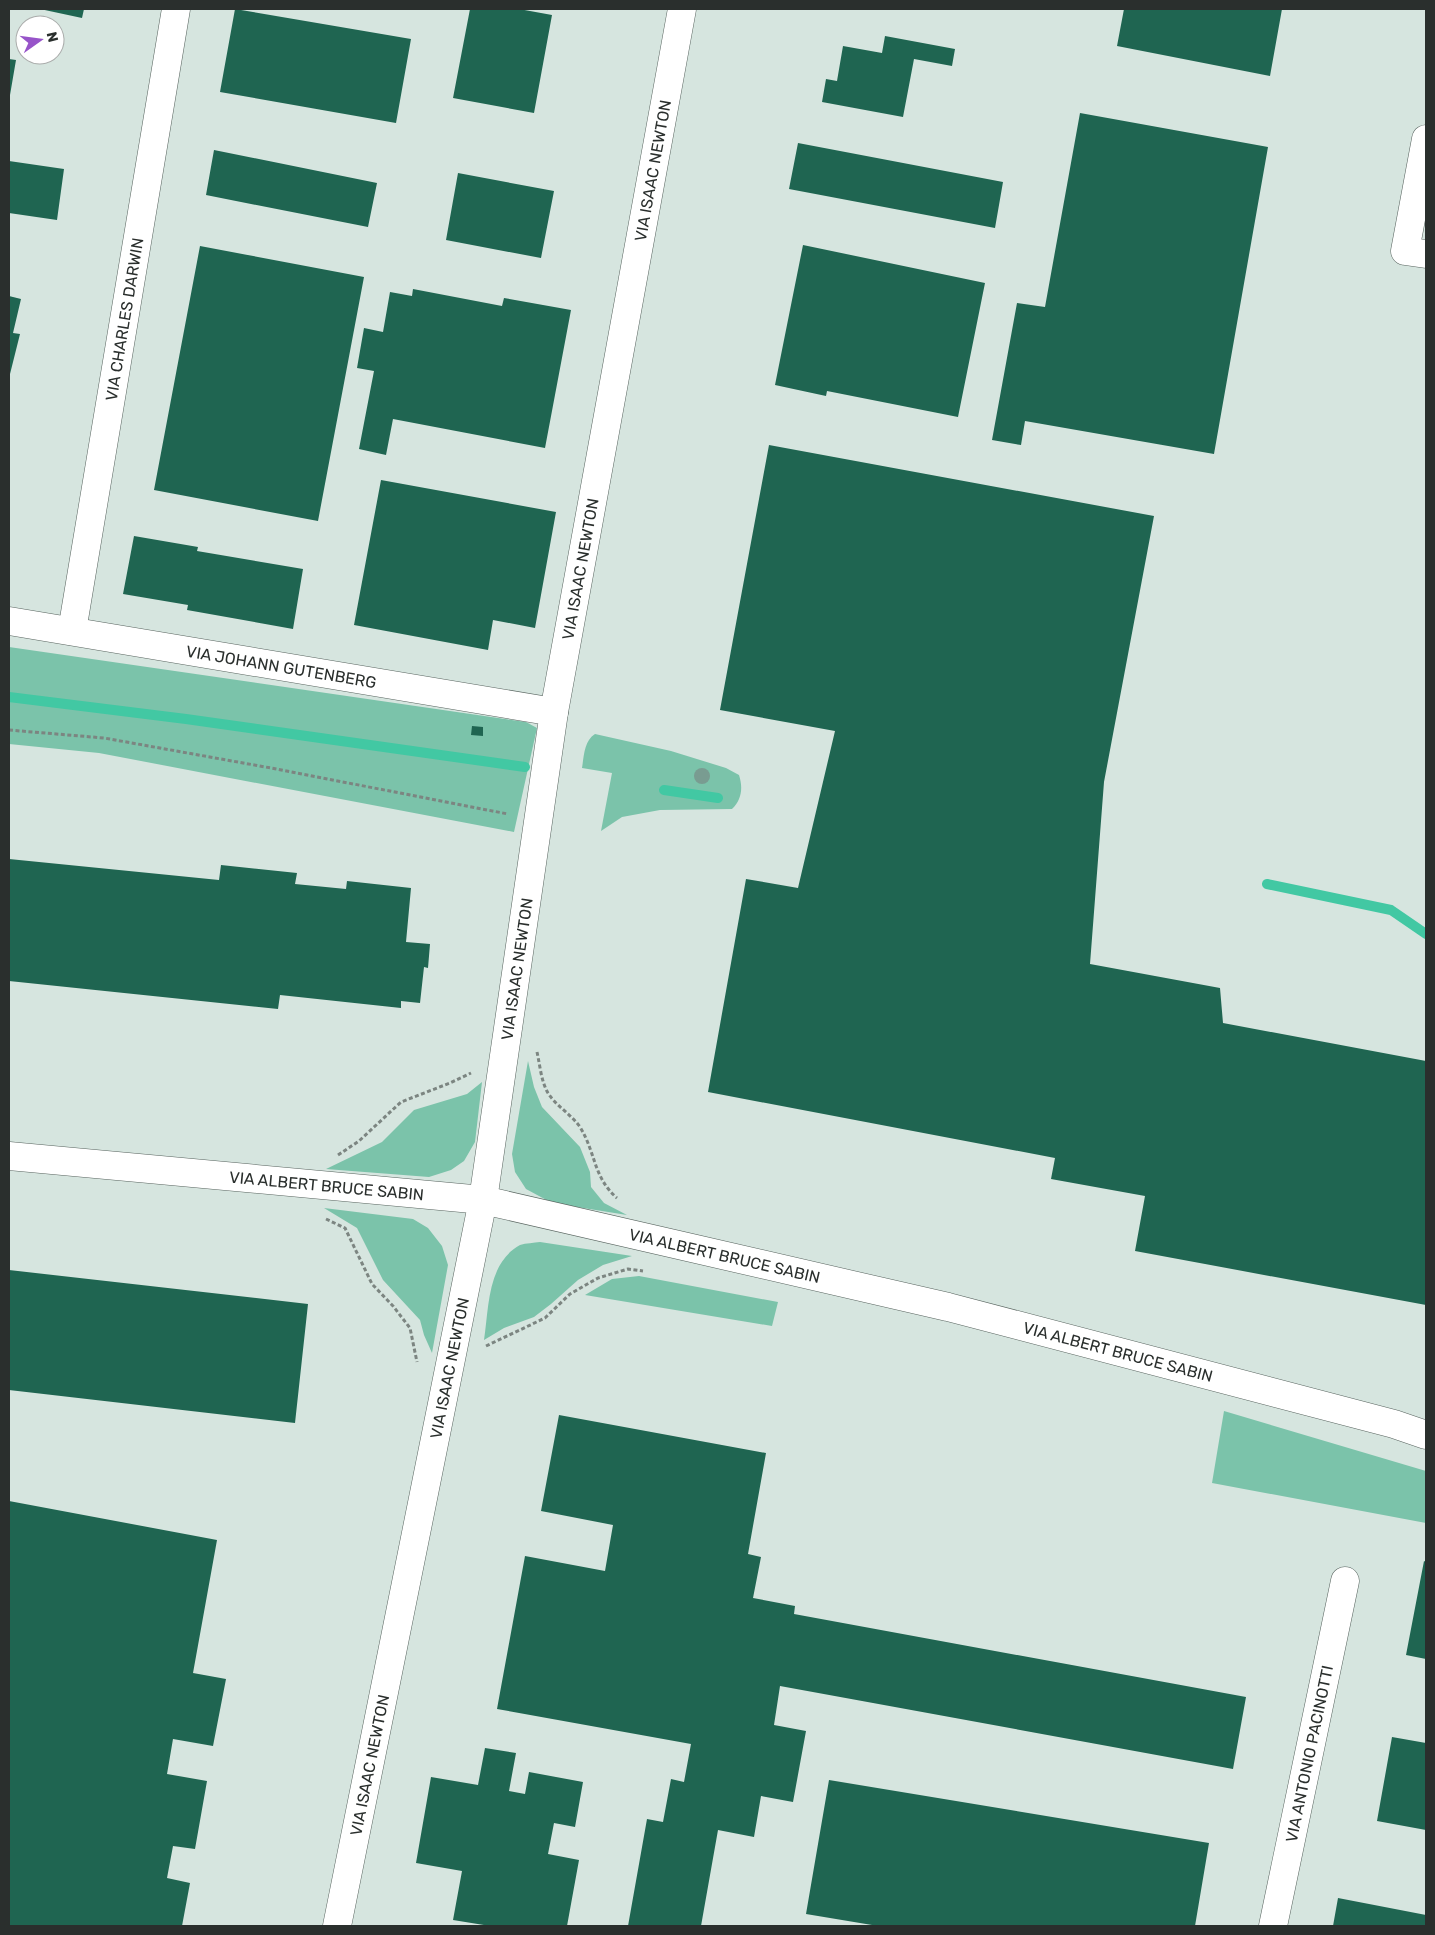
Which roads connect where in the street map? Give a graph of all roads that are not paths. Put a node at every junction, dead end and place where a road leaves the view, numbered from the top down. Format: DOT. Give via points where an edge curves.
graph roads {
  1 [pos="176,9"];
  2 [pos="682,9"];
  3 [pos="1426,139"];
  4 [pos="1426,254"];
  5 [pos="9,621"];
  6 [pos="72,630"];
  7 [pos="554,712"];
  8 [pos="9,1156"];
  9 [pos="483,1200"];
  10 [pos="1426,1435"];
  11 [pos="1345,1581"];
  12 [pos="337,1926"];
  13 [pos="1273,1926"];
  1 -- 6 [label="street, VIA CHARLES DARWIN"];
  2 -- 7 [label="street, VIA ISAAC NEWTON"];
  3 -- 4 [label="street" via="1405,251"];
  5 -- 6 [label="street, VIA JOHANN GUTENBERG"];
  6 -- 7 [label="street, VIA JOHANN GUTENBERG"];
  7 -- 9 [label="street, VIA ISAAC NEWTON"];
  8 -- 9 [label="street, VIA ALBERT BRUCE SABIN"];
  9 -- 10 [label="street, VIA ALBERT BRUCE SABIN" via="948,1307"];
  9 -- 12 [label="street, VIA ISAAC NEWTON"];
  11 -- 13 [label="street, VIA ANTONIO PACINOTTI"];
}
